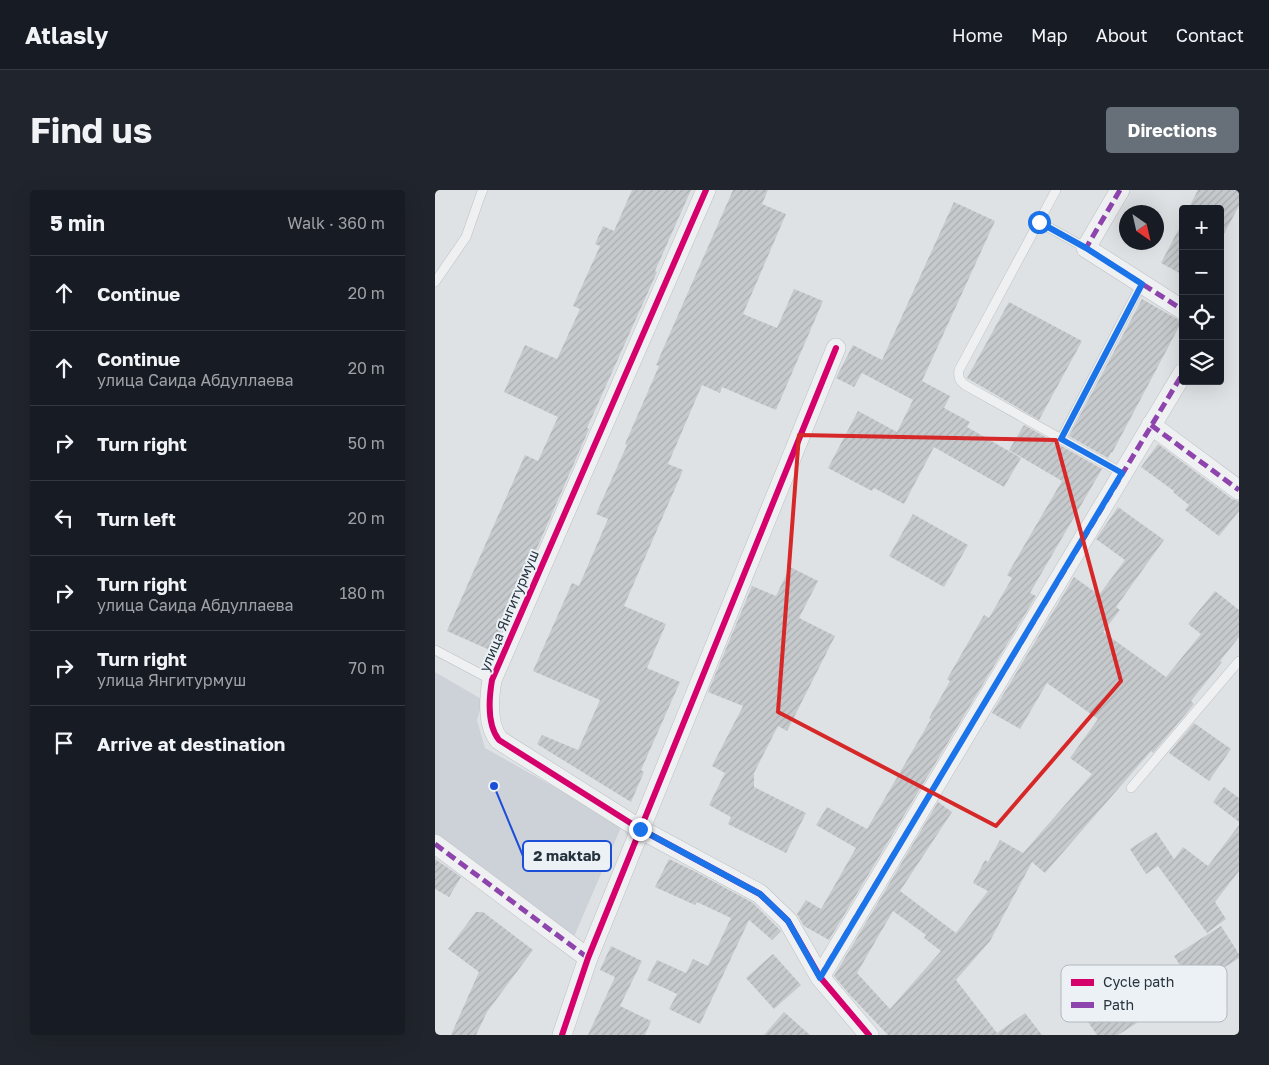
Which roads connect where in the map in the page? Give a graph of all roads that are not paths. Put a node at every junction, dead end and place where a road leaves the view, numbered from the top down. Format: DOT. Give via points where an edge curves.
graph roads {
  1 [pos="483,190"];
  2 [pos="707,190"];
  3 [pos="1056,190"];
  4 [pos="1120,190"];
  5 [pos="1039,222"];
  6 [pos="1086,248"];
  7 [pos="435,282"];
  8 [pos="1142,284"];
  9 [pos="1179,307"];
  10 [pos="836,348"];
  11 [pos="1179,380"];
  12 [pos="1151,425"];
  13 [pos="1061,439"];
  14 [pos="1122,473"];
  15 [pos="1239,490"];
  16 [pos="435,650"];
  17 [pos="1239,661"];
  18 [pos="492,680"];
  19 [pos="1131,788"];
  20 [pos="640,829"];
  21 [pos="435,844"];
  22 [pos="588,958"];
  23 [pos="820,978"];
  24 [pos="561,1035"];
  25 [pos="869,1035"];
  1 -- 7 [label="lane" via="466,237"];
  2 -- 18 [label="street, улица Янгитурмуш"];
  3 -- 5 [label="lane"];
  4 -- 6 [label="street"];
  5 -- 6 [label="lane"];
  5 -- 13 [label="lane" via="958,376 965,385"];
  6 -- 8 [label="street"];
  8 -- 9 [label="street"];
  8 -- 13 [label="lane"];
  10 -- 20 [label="street"];
  11 -- 12 [label="street"];
  12 -- 14 [label="street"];
  12 -- 15 [label="street"];
  13 -- 14 [label="lane"];
  14 -- 23 [label="street"];
  16 -- 18 [label="lane"];
  17 -- 19 [label="lane"];
  18 -- 20 [label="street, улица Янгитурмуш" via="492,724 499,740"];
  20 -- 22 [label="street"];
  20 -- 23 [label="street, улица Янгитурмуш" via="760,894 788,921"];
  21 -- 22 [label="street"];
  22 -- 24 [label="street"];
  23 -- 25 [label="street, улица Янгитурмуш"];
}
